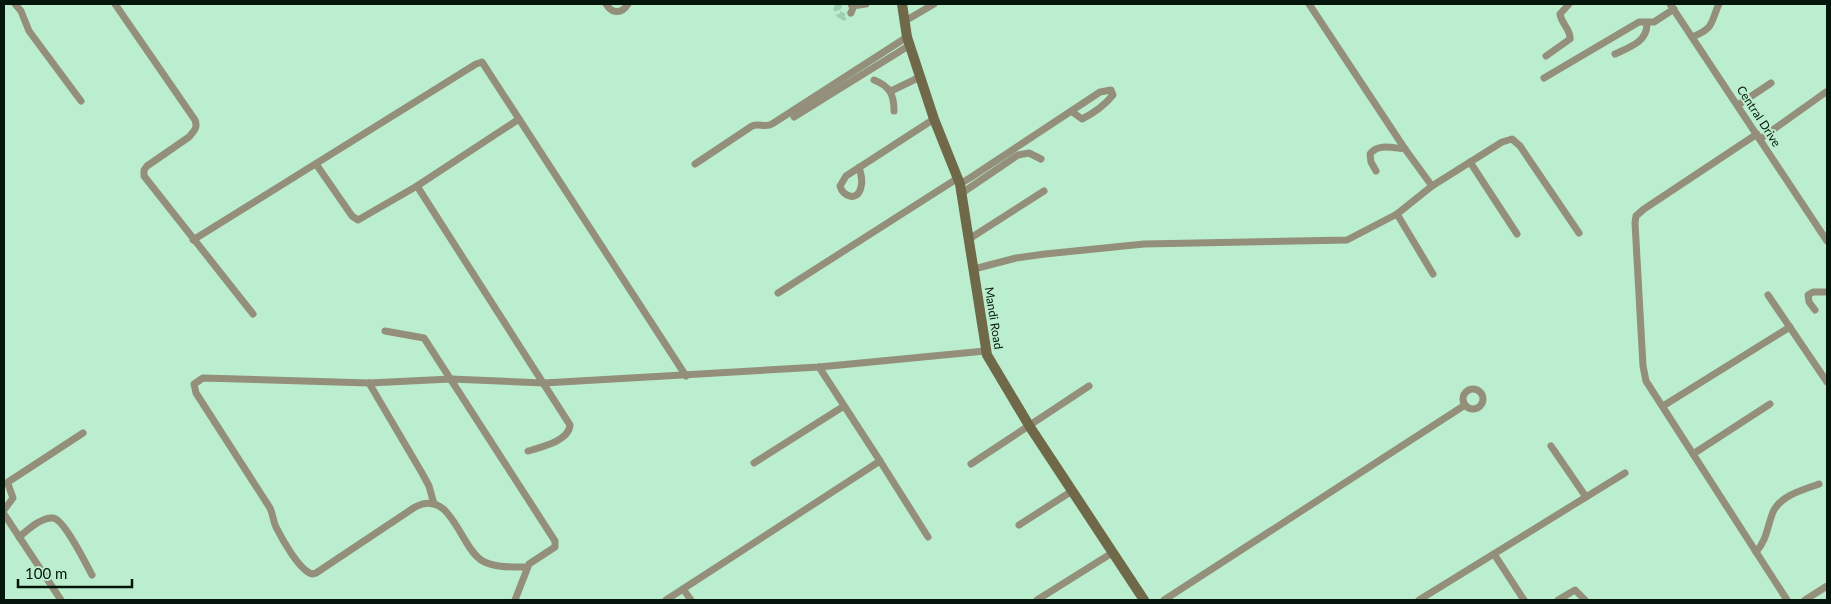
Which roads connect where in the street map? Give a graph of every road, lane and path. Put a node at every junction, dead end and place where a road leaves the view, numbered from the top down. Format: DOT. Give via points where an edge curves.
graph roads {
  1 [pos="15,4"];
  2 [pos="115,4"];
  3 [pos="606,4"];
  4 [pos="628,4"];
  5 [pos="866,4"];
  6 [pos="902,4"];
  7 [pos="934,4"];
  8 [pos="1309,4"];
  9 [pos="1569,4"];
  10 [pos="1719,4"];
  11 [pos="1672,7"];
  12 [pos="851,8"];
  13 [pos="905,21"];
  14 [pos="1648,24"];
  15 [pos="1692,37"];
  16 [pos="908,41"];
  17 [pos="1615,54"];
  18 [pos="1546,56"];
  19 [pos="920,77"];
  20 [pos="1544,78"];
  21 [pos="874,80"];
  22 [pos="1770,83"];
  23 [pos="891,91"];
  24 [pos="1826,92"];
  25 [pos="81,101"];
  26 [pos="1738,105"];
  27 [pos="1071,111"];
  28 [pos="894,112"];
  29 [pos="794,117"];
  30 [pos="519,119"];
  31 [pos="934,119"];
  32 [pos="1758,136"];
  33 [pos="1405,149"];
  34 [pos="1041,159"];
  35 [pos="1470,162"];
  36 [pos="316,164"];
  37 [pos="694,164"];
  38 [pos="859,167"];
  39 [pos="1376,171"];
  40 [pos="960,185"];
  41 [pos="417,186"];
  42 [pos="1432,186"];
  43 [pos="1044,191"];
  44 [pos="1397,214"];
  45 [pos="1579,233"];
  46 [pos="1517,234"];
  47 [pos="969,239"];
  48 [pos="193,240"];
  49 [pos="1827,241"];
  50 [pos="974,269"];
  51 [pos="1433,274"];
  52 [pos="1827,292"];
  53 [pos="778,293"];
  54 [pos="1768,296"];
  55 [pos="1815,310"];
  56 [pos="253,314"];
  57 [pos="1790,327"];
  58 [pos="385,331"];
  59 [pos="985,351"];
  60 [pos="819,367"];
  61 [pos="686,376"];
  62 [pos="451,379"];
  63 [pos="1827,382"];
  64 [pos="544,383"];
  65 [pos="369,384"];
  66 [pos="1089,386"];
  67 [pos="1770,404"];
  68 [pos="1465,405"];
  69 [pos="844,406"];
  70 [pos="1663,406"];
  71 [pos="1030,427"];
  72 [pos="83,432"];
  73 [pos="1551,446"];
  74 [pos="528,451"];
  75 [pos="1693,454"];
  76 [pos="880,461"];
  77 [pos="754,463"];
  78 [pos="971,464"];
  79 [pos="1625,473"];
  80 [pos="1819,484"];
  81 [pos="1072,491"];
  82 [pos="1586,497"];
  83 [pos="434,504"];
  84 [pos="4,510"];
  85 [pos="4,514"];
  86 [pos="1019,524"];
  87 [pos="19,537"];
  88 [pos="928,537"];
  89 [pos="1756,552"];
  90 [pos="1112,553"];
  91 [pos="1494,554"];
  92 [pos="527,567"];
  93 [pos="92,575"];
  94 [pos="1827,586"];
  95 [pos="683,589"];
  96 [pos="61,600"];
  97 [pos="515,600"];
  98 [pos="666,600"];
  99 [pos="691,600"];
  100 [pos="1037,600"];
  101 [pos="1144,600"];
  102 [pos="1164,600"];
  103 [pos="1420,600"];
  104 [pos="1524,600"];
  105 [pos="1558,600"];
  106 [pos="1585,600"];
  107 [pos="1786,600"];
  108 [pos="1805,600"];
  1 -- 25 [label="street" via="29,31"];
  2 -- 48 [label="street" via="196,122 194,131 144,170 144,176"];
  3 -- 4 [label="street" via="616,12"];
  5 -- 12 [label="street"];
  6 -- 13 [label="street, Mandi Road"];
  7 -- 13 [label="street"];
  8 -- 33 [label="street"];
  9 -- 18 [label="street" via="1564,7 1560,18 1570,39"];
  10 -- 15 [label="street" via="1713,22"];
  11 -- 14 [label="street"];
  11 -- 15 [label="street, Central Drive"];
  13 -- 16 [label="street, Mandi Road"];
  14 -- 17 [label="street" via="1646,35 1640,42"];
  14 -- 20 [label="street" via="1639,22"];
  15 -- 26 [label="street, Central Drive"];
  16 -- 19 [label="street, Mandi Road"];
  16 -- 29 [label="street"];
  16 -- 37 [label="street" via="772,124 752,126"];
  19 -- 23 [label="street"];
  19 -- 31 [label="street, Mandi Road"];
  21 -- 23 [label="street"];
  22 -- 26 [label="street"];
  23 -- 28 [label="street"];
  24 -- 32 [label="street"];
  26 -- 32 [label="street, Central Drive"];
  27 -- 27 [label="street" via="1106,90 1111,90 1113,95 1105,105 1082,119"];
  27 -- 40 [label="street"];
  30 -- 36 [label="street" via="481,61"];
  30 -- 41 [label="street"];
  30 -- 61 [label="street"];
  31 -- 38 [label="street"];
  31 -- 40 [label="street, Mandi Road"];
  32 -- 49 [label="street, Central Drive"];
  32 -- 70 [label="street" via="1636,216 1643,370 1646,382"];
  33 -- 39 [label="street" via="1374,149 1370,158"];
  33 -- 42 [label="street"];
  34 -- 40 [label="street" via="1029,153 1018,155"];
  35 -- 42 [label="street"];
  35 -- 45 [label="street" via="1502,142 1515,140"];
  35 -- 46 [label="street"];
  36 -- 41 [label="street" via="356,220"];
  36 -- 48 [label="street"];
  40 -- 47 [label="street, Mandi Road"];
  40 -- 53 [label="street"];
  41 -- 64 [label="street"];
  42 -- 44 [label="street"];
  43 -- 47 [label="street"];
  44 -- 50 [label="street" via="1341,241 1144,244 1016,258"];
  44 -- 51 [label="street"];
  47 -- 50 [label="street, Mandi Road"];
  48 -- 56 [label="street"];
  50 -- 59 [label="street, Mandi Road"];
  52 -- 55 [label="street" via="1808,295"];
  54 -- 57 [label="street"];
  57 -- 63 [label="street"];
  57 -- 70 [label="street"];
  58 -- 62 [label="street" via="424,338"];
  59 -- 60 [label="street"];
  59 -- 71 [label="street, Mandi Road"];
  60 -- 61 [label="street"];
  60 -- 69 [label="street"];
  61 -- 64 [label="street"];
  62 -- 64 [label="street"];
  62 -- 65 [label="street"];
  62 -- 92 [label="street" via="556,541 555,547"];
  64 -- 74 [label="street" via="570,429 557,440"];
  65 -- 83 [label="street" via="422,473"];
  65 -- 83 [label="street" via="203,378 194,386 306,572 316,573 415,507 425,502"];
  66 -- 71 [label="street"];
  67 -- 75 [label="street"];
  68 -- 102 [label="street"];
  69 -- 76 [label="street"];
  69 -- 77 [label="street"];
  70 -- 75 [label="street"];
  71 -- 78 [label="street"];
  71 -- 81 [label="street, Mandi Road"];
  72 -- 84 [label="street" via="8,482 13,498"];
  73 -- 82 [label="street"];
  75 -- 89 [label="street"];
  76 -- 88 [label="street"];
  76 -- 95 [label="street"];
  79 -- 82 [label="street"];
  80 -- 89 [label="street" via="1784,499 1773,512 1765,539"];
  81 -- 86 [label="street"];
  81 -- 90 [label="street, Mandi Road"];
  82 -- 91 [label="street"];
  83 -- 92 [label="street" via="447,512 480,559 493,564"];
  85 -- 87 [label="street"];
  87 -- 93 [label="street" via="44,521 57,520"];
  87 -- 96 [label="street"];
  89 -- 107 [label="street"];
  90 -- 100 [label="street"];
  90 -- 101 [label="street, Mandi Road"];
  91 -- 103 [label="street"];
  91 -- 104 [label="street"];
  92 -- 97 [label="street"];
  94 -- 108 [label="street"];
  95 -- 98 [label="street"];
  95 -- 99 [label="street"];
  105 -- 106 [label="street" via="1575,590"];
}
